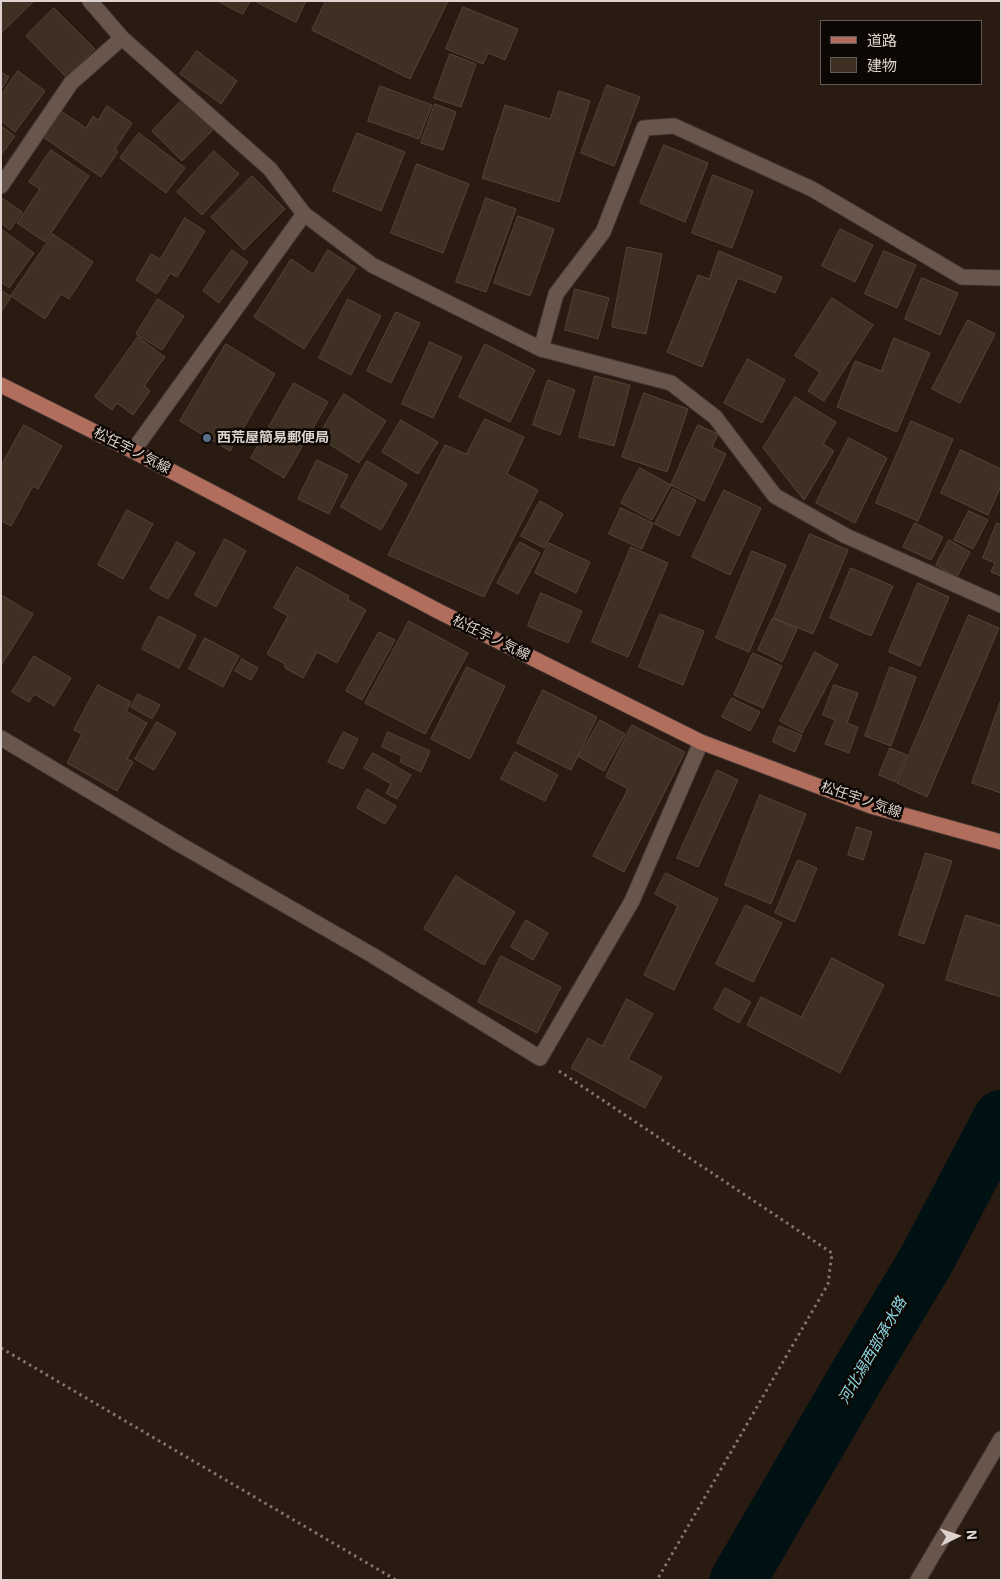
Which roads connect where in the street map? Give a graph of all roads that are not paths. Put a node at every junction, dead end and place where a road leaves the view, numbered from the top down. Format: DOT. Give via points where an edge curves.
graph roads {
  1 [pos="90,1"];
  2 [pos="122,38"];
  3 [pos="1,186"];
  4 [pos="304,214"];
  5 [pos="1001,278"];
  6 [pos="541,349"];
  7 [pos="1,385"];
  8 [pos="133,451"];
  9 [pos="1001,605"];
  10 [pos="1,738"];
  11 [pos="701,742"];
  12 [pos="1001,842"];
  13 [pos="1001,1439"];
  14 [pos="918,1580"];
  1 -- 2 [label="street"];
  2 -- 3 [label="street" via="70,83"];
  2 -- 4 [label="street" via="270,169"];
  4 -- 6 [label="street" via="372,265"];
  4 -- 8 [label="street"];
  5 -- 6 [label="street" via="962,277 812,189 674,126 644,128 603,232 556,294"];
  6 -- 9 [label="street" via="671,383 715,417 775,496 846,536"];
  7 -- 8 [label="main road, 松任宇ノ気線"];
  8 -- 11 [label="main road, 松任宇ノ気線" via="440,612"];
  10 -- 11 [label="street" via="372,955 540,1058 632,901"];
  11 -- 12 [label="main road, 松任宇ノ気線" via="871,806"];
  13 -- 14 [label="street"];
}
